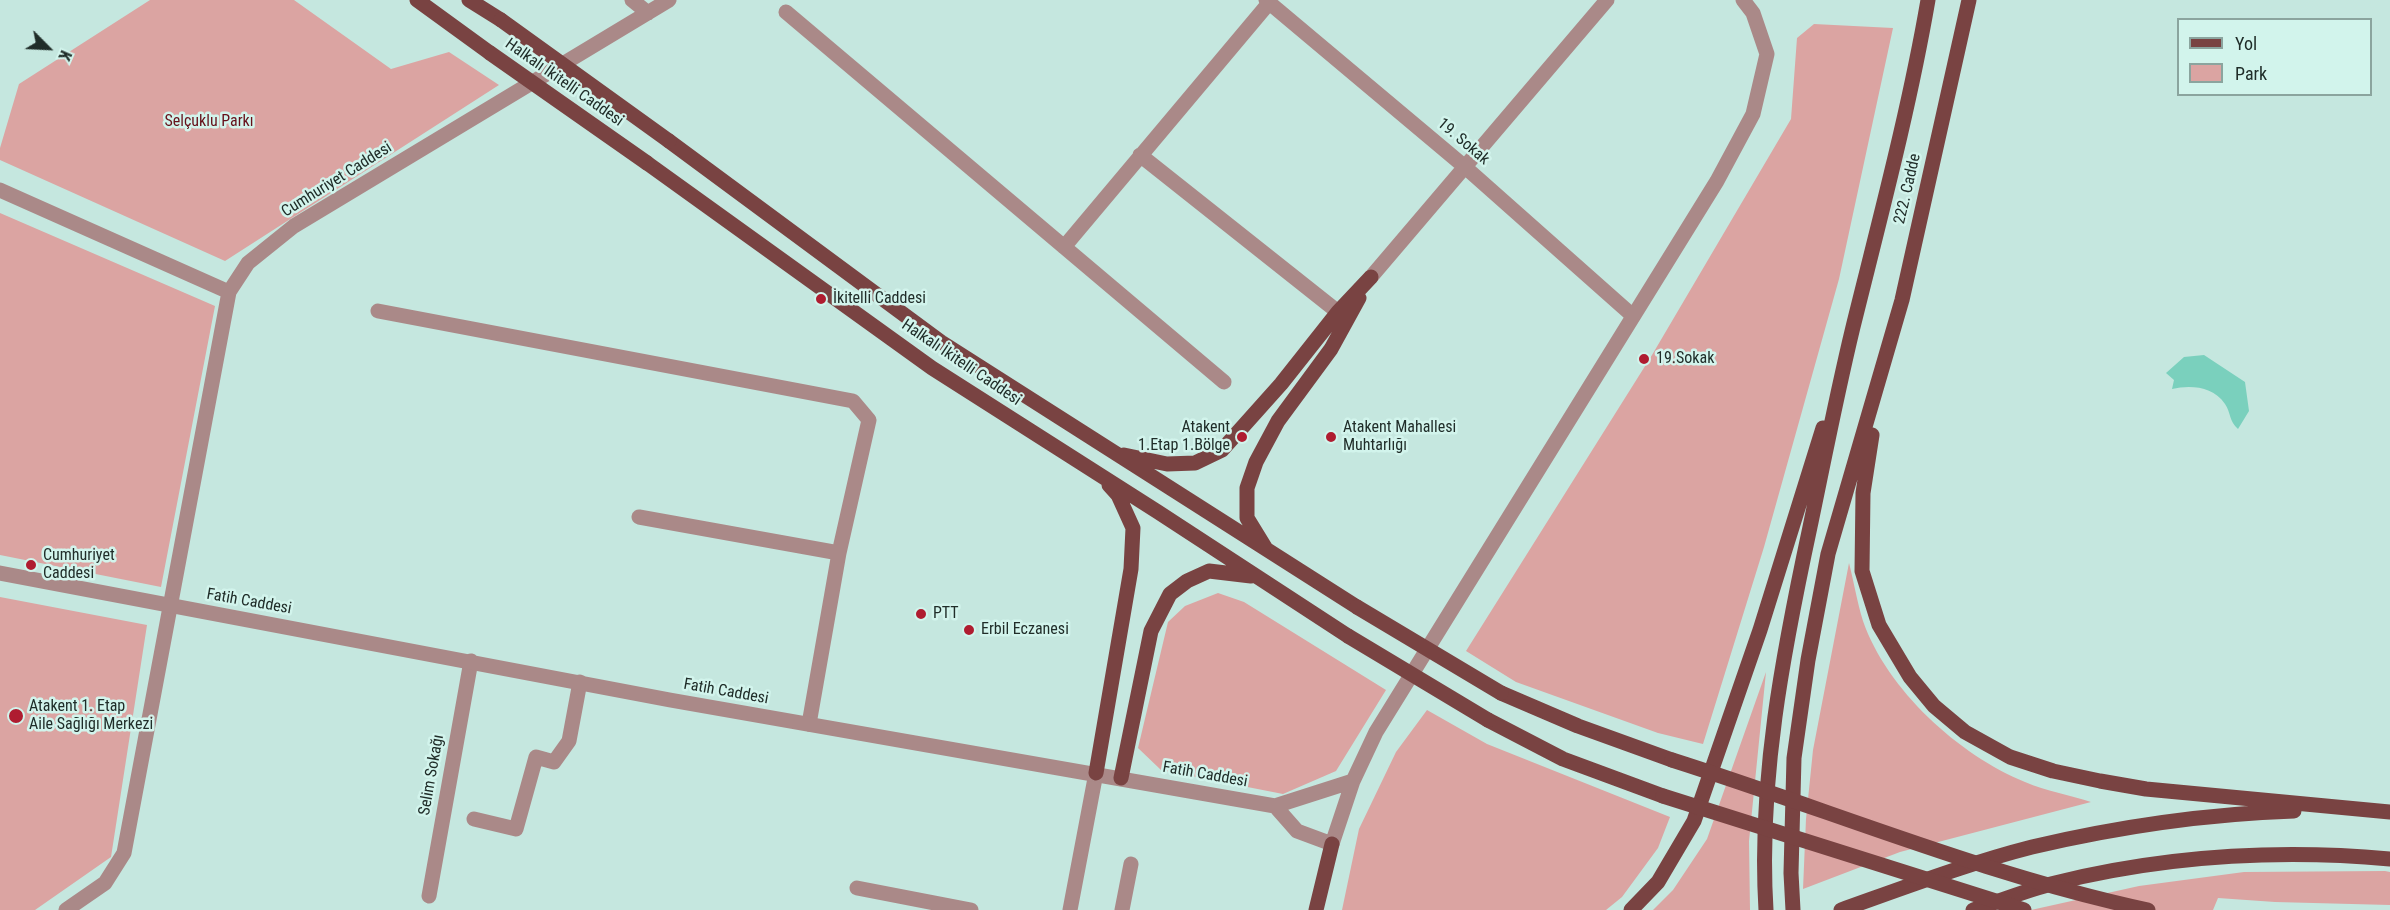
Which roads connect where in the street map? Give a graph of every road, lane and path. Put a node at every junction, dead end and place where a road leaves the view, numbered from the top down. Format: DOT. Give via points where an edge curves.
graph roads {
  1 [pos="417,0"];
  2 [pos="469,0"];
  3 [pos="632,0"];
  4 [pos="669,0"];
  5 [pos="1607,0"];
  6 [pos="1743,0"];
  7 [pos="1928,0"];
  8 [pos="1969,0"];
  9 [pos="1268,2"];
  10 [pos="786,12"];
  11 [pos="648,13"];
  12 [pos="1140,155"];
  13 [pos="1465,167"];
  14 [pos="0,190"];
  15 [pos="1064,247"];
  16 [pos="1371,277"];
  17 [pos="229,292"];
  18 [pos="378,311"];
  19 [pos="1338,312"];
  20 [pos="1633,316"];
  21 [pos="1852,330"];
  22 [pos="1224,381"];
  23 [pos="1879,384"];
  24 [pos="1114,453"];
  25 [pos="1098,474"];
  26 [pos="639,517"];
  27 [pos="1268,552"];
  28 [pos="839,553"];
  29 [pos="0,573"];
  30 [pos="1256,577"];
  31 [pos="172,606"];
  32 [pos="471,661"];
  33 [pos="580,682"];
  34 [pos="809,724"];
  35 [pos="1096,773"];
  36 [pos="1121,778"];
  37 [pos="1353,781"];
  38 [pos="1275,806"];
  39 [pos="2357,809"];
  40 [pos="2390,812"];
  41 [pos="474,819"];
  42 [pos="1332,844"];
  43 [pos="2390,859"];
  44 [pos="1131,864"];
  45 [pos="857,888"];
  46 [pos="429,896"];
  47 [pos="66,910"];
  48 [pos="971,910"];
  49 [pos="1070,910"];
  50 [pos="1122,910"];
  51 [pos="1316,910"];
  52 [pos="1631,910"];
  53 [pos="1766,910"];
  54 [pos="1793,910"];
  55 [pos="1841,910"];
  56 [pos="1973,910"];
  57 [pos="2024,910"];
  58 [pos="2148,910"];
  1 -- 25 [label="main road, Halkalı İkitelli Caddesi, bridge" via="932,368"];
  2 -- 24 [label="main road, Halkalı İkitelli Caddesi, bridge" via="669,141 941,342"];
  3 -- 11 [label="street"];
  4 -- 11 [label="street, Cumhuriyet Caddesi"];
  5 -- 13 [label="street"];
  6 -- 20 [label="street" via="1753,13 1767,54 1752,114 1717,181"];
  7 -- 21 [label="main road, 222. Cadde" via="1914,83"];
  8 -- 23 [label="main road, 222. Cadde" via="1902,300"];
  9 -- 12 [label="street"];
  9 -- 13 [label="street, 19. Sokak"];
  10 -- 15 [label="street"];
  11 -- 17 [label="street, Cumhuriyet Caddesi" via="294,226 248,262"];
  12 -- 15 [label="street"];
  12 -- 19 [label="street"];
  13 -- 16 [label="street"];
  13 -- 20 [label="street, 19. Sokak"];
  14 -- 17 [label="street"];
  15 -- 22 [label="street"];
  16 -- 19 [label="main road"];
  16 -- 27 [label="main road" via="1331,349 1278,421 1256,462 1247,488 1247,518"];
  17 -- 31 [label="street, Cumhuriyet Caddesi"];
  18 -- 28 [label="street" via="854,401 869,420"];
  19 -- 24 [label="main road" via="1222,450 1195,463 1167,464"];
  20 -- 37 [label="street" via="1382,722"];
  21 -- 52 [label="main road" via="1761,630 1694,821 1658,882"];
  21 -- 53 [label="main road" via="1793,604 1769,755"];
  23 -- 39 [label="main road" via="1863,493 1862,571 1879,626 1910,677 1934,706 1965,732 2010,757 2053,771 2146,789"];
  23 -- 54 [label="main road" via="1828,554 1811,648 1794,758"];
  24 -- 27 [label="main road, Halkalı İkitelli Caddesi"];
  25 -- 30 [label="main road, Halkalı İkitelli Caddesi"];
  25 -- 35 [label="main road" via="1118,495 1133,528 1131,569"];
  26 -- 28 [label="street"];
  27 -- 58 [label="main road, Halkalı İkitelli Caddesi, bridge" via="1502,693 1578,726 1969,860 2091,898"];
  28 -- 34 [label="street"];
  29 -- 31 [label="street, Fatih Caddesi"];
  30 -- 36 [label="main road" via="1209,571 1170,594 1151,631"];
  30 -- 57 [label="main road, Halkalı İkitelli Caddesi, bridge" via="1488,720 1563,759 1663,796"];
  31 -- 32 [label="street, Fatih Caddesi"];
  31 -- 47 [label="street, Cumhuriyet Caddesi" via="124,853 105,883"];
  32 -- 33 [label="street, Fatih Caddesi"];
  32 -- 46 [label="street, Selim Sokağı"];
  33 -- 34 [label="street, Fatih Caddesi"];
  33 -- 41 [label="street" via="568,741 554,762 536,757 516,829"];
  34 -- 35 [label="street, Fatih Caddesi"];
  35 -- 36 [label="street, Fatih Caddesi"];
  35 -- 49 [label="street"];
  36 -- 38 [label="street, Fatih Caddesi"];
  37 -- 38 [label="street"];
  37 -- 42 [label="street"];
  38 -- 42 [label="street" via="1297,831"];
  39 -- 40 [label="main road"];
  39 -- 55 [label="main road" via="2247,813 2132,827 2031,848"];
  42 -- 51 [label="main road"];
  43 -- 56 [label="main road" via="2263,854 2151,864 2054,883"];
  44 -- 50 [label="street"];
  45 -- 48 [label="street"];
}
